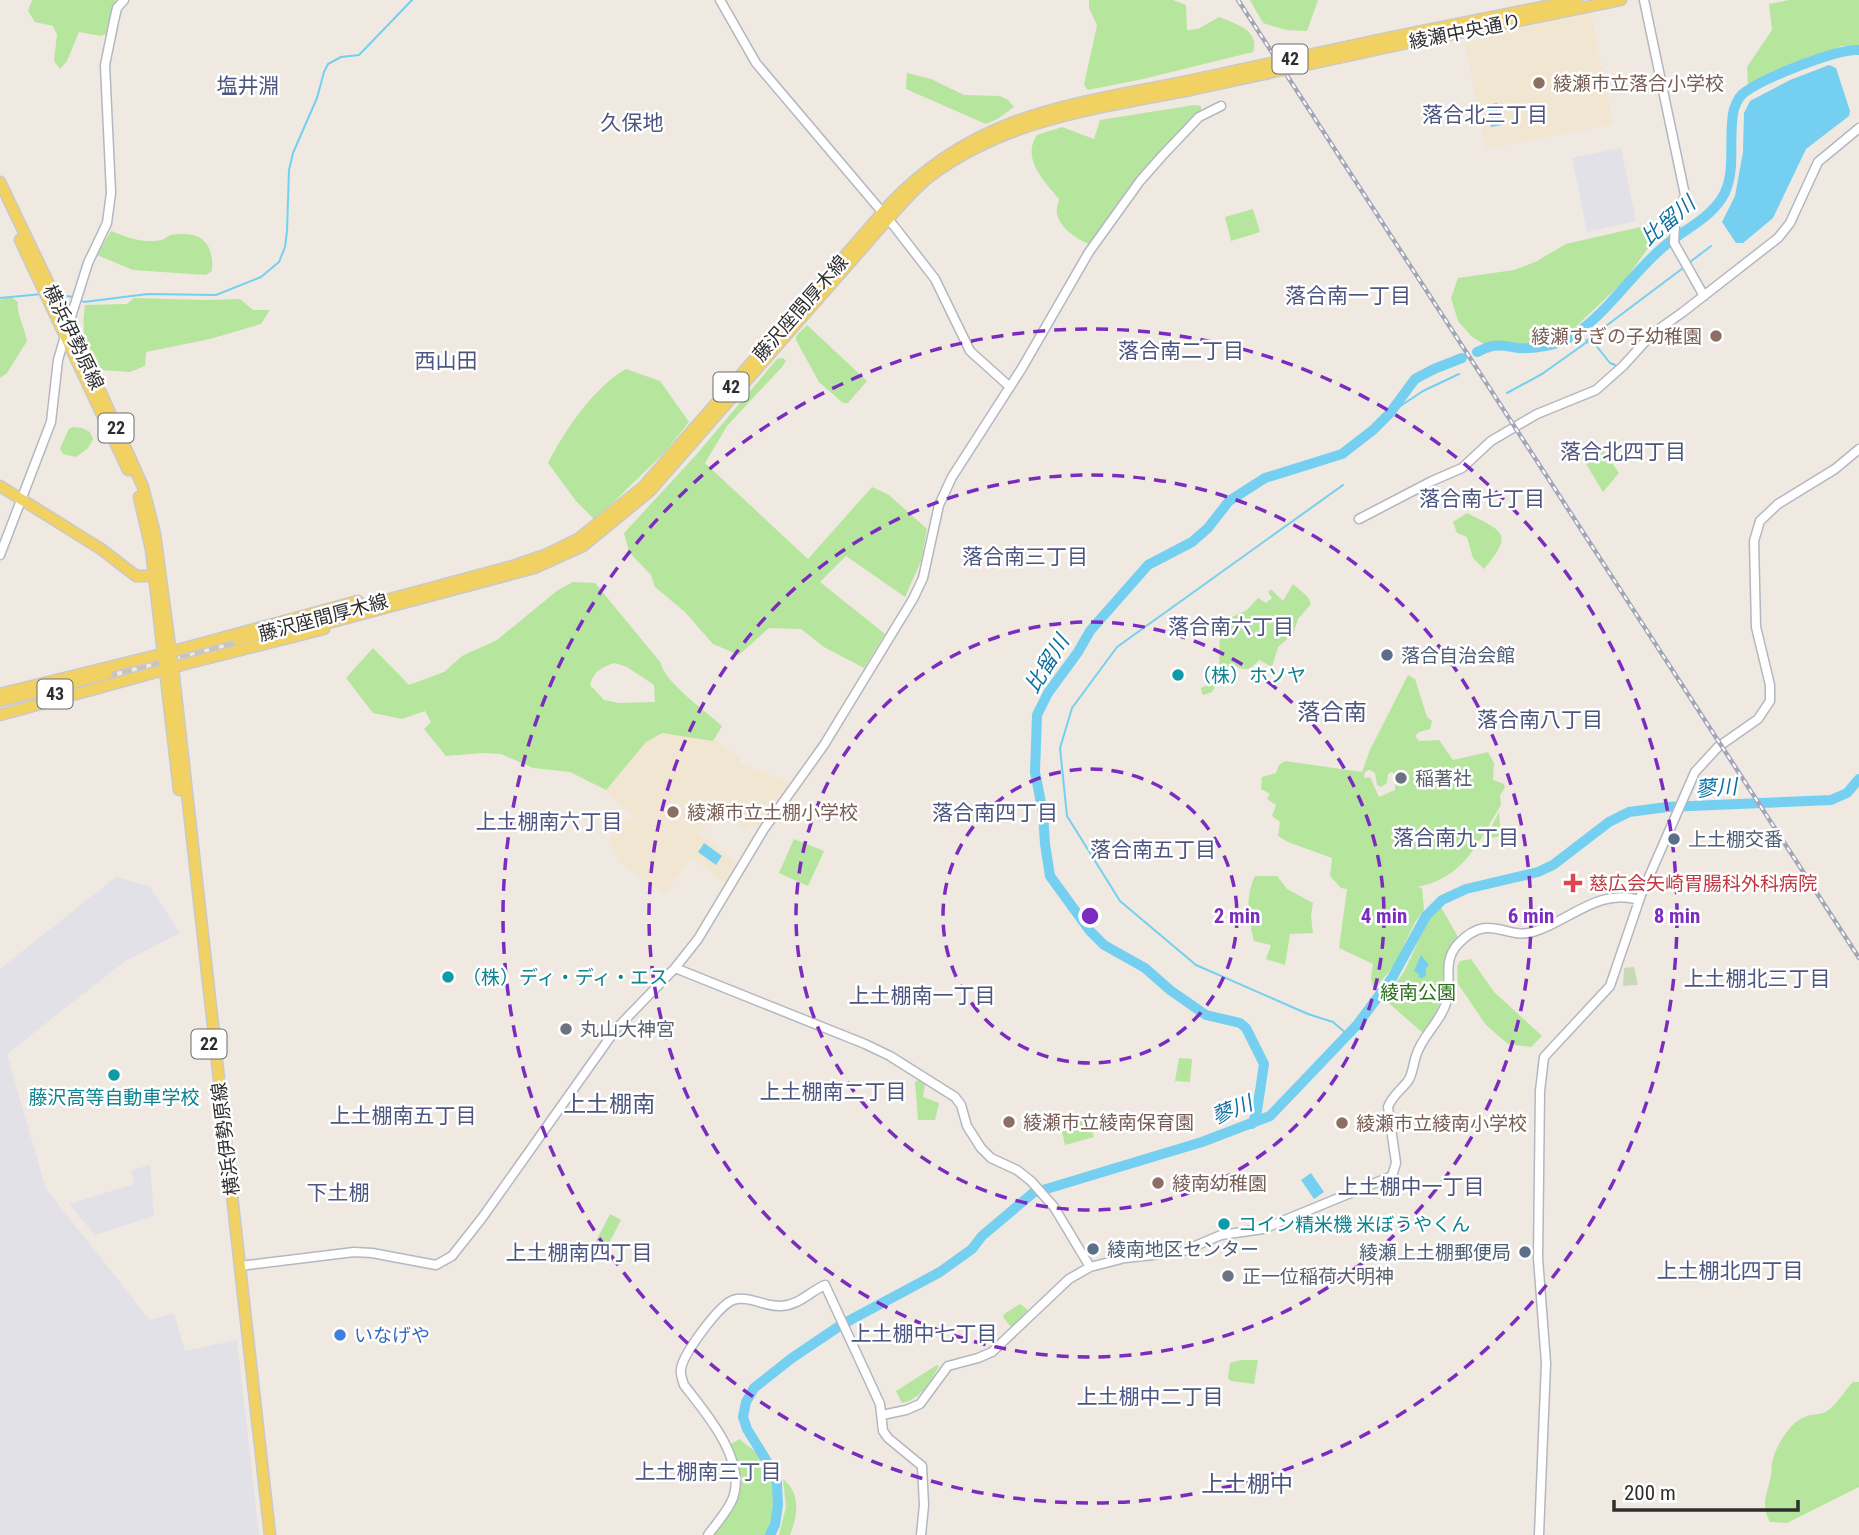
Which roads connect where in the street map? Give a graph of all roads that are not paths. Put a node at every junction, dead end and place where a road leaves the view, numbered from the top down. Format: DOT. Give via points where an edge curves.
graph roads {
  1 [pos="124,0"];
  2 [pos="720,0"];
  3 [pos="1577,0"];
  4 [pos="1620,0"];
  5 [pos="1644,0"];
  6 [pos="1392,41"];
  7 [pos="1221,106"];
  8 [pos="1859,128"];
  9 [pos="0,182"];
  10 [pos="0,198"];
  11 [pos="885,216"];
  12 [pos="1704,296"];
  13 [pos="66,331"];
  14 [pos="1010,387"];
  15 [pos="1859,449"];
  16 [pos="0,486"];
  17 [pos="22,500"];
  18 [pos="1359,519"];
  19 [pos="0,555"];
  20 [pos="157,576"];
  21 [pos="442,589"];
  22 [pos="239,643"];
  23 [pos="166,653"];
  24 [pos="168,669"];
  25 [pos="0,694"];
  26 [pos="0,701"];
  27 [pos="0,709"];
  28 [pos="0,715"];
  29 [pos="1639,900"];
  30 [pos="675,968"];
  31 [pos="240,1266"];
  32 [pos="1090,1267"];
  33 [pos="882,1415"];
  34 [pos="264,1535"];
  35 [pos="270,1535"];
  36 [pos="708,1535"];
  37 [pos="921,1535"];
  38 [pos="1539,1535"];
  1 -- 13 [label="street" via="117,8 105,65 110,208"];
  2 -- 11 [label="street" via="757,63"];
  3 -- 6 [label="main road, 綾瀬中央通り / 42"];
  4 -- 6 [label="main road, 綾瀬中央通り / 42"];
  5 -- 12 [label="street" via="1685,195 1674,239"];
  6 -- 11 [label="main road, 藤沢座間厚木線 / 42, bridge" via="1189,86 1062,107 1010,123 940,159 907,186"];
  7 -- 14 [label="street" via="1199,117 1140,181 1089,252"];
  8 -- 12 [label="street" via="1818,162 1784,231"];
  9 -- 13 [label="main road, 横浜伊勢原線 / 22"];
  10 -- 13 [label="main road, 横浜伊勢原線 / 22"];
  11 -- 14 [label="street" via="934,279 970,351"];
  11 -- 21 [label="main road, 藤沢座間厚木線 / 42" via="650,491 619,518 583,546 550,562"];
  12 -- 18 [label="street" via="1646,339 1597,390 1537,414 1491,440 1462,468"];
  13 -- 17 [label="street" via="51,422"];
  13 -- 20 [label="main road, 横浜伊勢原線 / 22" via="102,395 143,487 155,534"];
  14 -- 30 [label="street" via="944,492 927,565 913,599 824,745 781,803 703,932"];
  15 -- 29 [label="street" via="1760,521 1754,541 1756,627 1770,701 1758,719 1718,747 1695,772"];
  16 -- 17 [label="main road"];
  17 -- 19 [label="street"];
  17 -- 20 [label="main road" via="109,554 130,573"];
  20 -- 23 [label="main road, 横浜伊勢原線 / 22"];
  21 -- 22 [label="main road, 藤沢座間厚木線 / 42"];
  21 -- 23 [label="main road, 42" via="403,590"];
  21 -- 24 [label="main road, 42" via="400,610"];
  23 -- 24 [label="main road, 横浜伊勢原線 / 22"];
  23 -- 25 [label="main road"];
  24 -- 28 [label="main road"];
  24 -- 31 [label="main road, 横浜伊勢原線 / 22"];
  24 -- 34 [label="main road, 横浜伊勢原線 / 22"];
  26 -- 27 [label="main road, 43" via="109,677"];
  29 -- 32 [label="street" via="1600,901 1526,934 1483,928 1456,946 1448,962 1443,1010 1419,1048 1409,1078 1388,1107 1396,1163 1388,1179 1259,1230 1220,1235 1181,1252"];
  29 -- 38 [label="street" via="1611,986 1549,1049 1542,1066 1538,1258 1546,1363"];
  30 -- 31 [label="street" via="617,1029 447,1260 430,1265 354,1252"];
  30 -- 32 [label="street" via="890,1056 956,1097 981,1148 1032,1183 1061,1218"];
  31 -- 35 [label="main road, 横浜伊勢原線 / 22"];
  32 -- 33 [label="street" via="1069,1279 992,1352 948,1366 920,1404"];
  33 -- 36 [label="street" via="825,1285 788,1305 733,1300 721,1308 682,1365 682,1380 721,1435 734,1477 733,1497"];
  33 -- 37 [label="street" via="885,1434 924,1471"];
}
